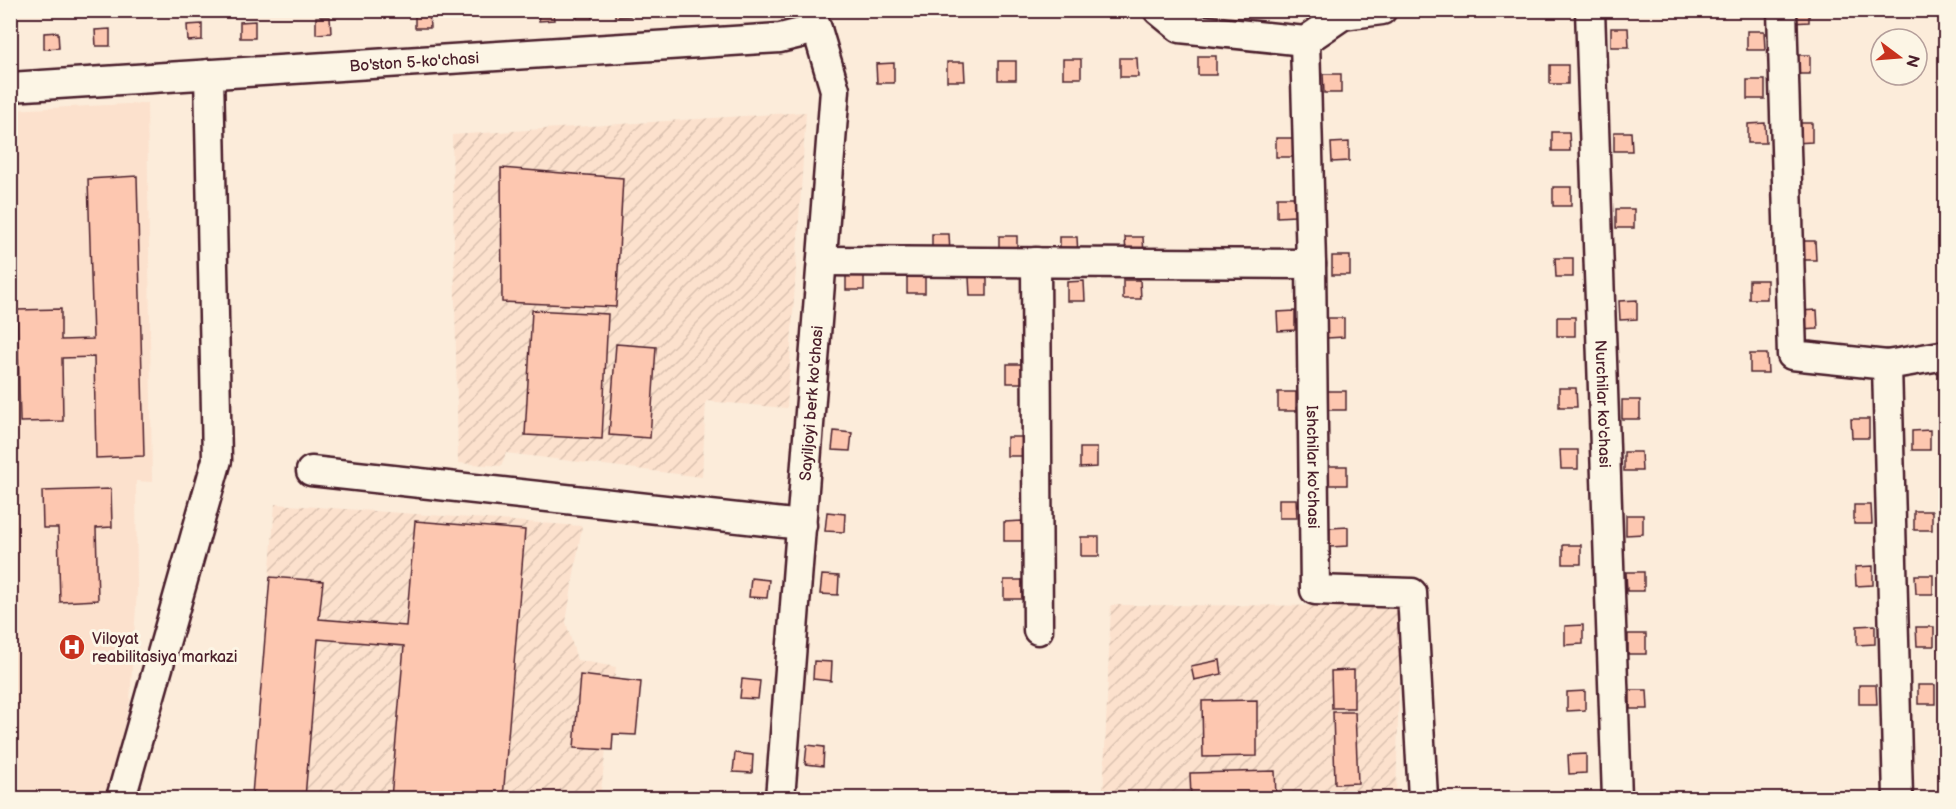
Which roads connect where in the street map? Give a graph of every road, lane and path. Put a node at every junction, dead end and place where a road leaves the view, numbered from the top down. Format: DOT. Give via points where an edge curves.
graph roads {
  1 [pos="1158,10"];
  2 [pos="1382,10"];
  3 [pos="1590,10"];
  4 [pos="1782,10"];
  5 [pos="1344,13"];
  6 [pos="813,20"];
  7 [pos="1305,40"];
  8 [pos="209,74"];
  9 [pos="10,87"];
  10 [pos="823,261"];
  11 [pos="1036,262"];
  12 [pos="1311,264"];
  13 [pos="1946,355"];
  14 [pos="1887,365"];
  15 [pos="311,471"];
  16 [pos="802,525"];
  17 [pos="1038,630"];
  18 [pos="121,798"];
  19 [pos="780,798"];
  20 [pos="1423,798"];
  21 [pos="1617,798"];
  22 [pos="1898,798"];
  1 -- 7 [label="street" via="1180,28"];
  2 -- 5 [label="street"];
  3 -- 21 [label="street, Nurchilar ko'chasi"];
  4 -- 14 [label="street" via="1792,355"];
  5 -- 7 [label="street"];
  6 -- 8 [label="street, Bo'ston 5-ko'chasi" via="780,38"];
  6 -- 10 [label="street, Sayiljoyi berk ko'chasi" via="835,90"];
  7 -- 12 [label="street, Ishchilar ko'chasi"];
  8 -- 9 [label="street, Bo'ston 5-ko'chasi"];
  8 -- 18 [label="street" via="217,460"];
  10 -- 11 [label="street"];
  10 -- 16 [label="street, Sayiljoyi berk ko'chasi"];
  11 -- 12 [label="street"];
  11 -- 17 [label="street"];
  12 -- 20 [label="street, Ishchilar ko'chasi" via="1315,590 1412,593"];
  13 -- 14 [label="street"];
  14 -- 22 [label="street"];
  15 -- 16 [label="street"];
  16 -- 19 [label="street, Sayiljoyi berk ko'chasi"];
}
